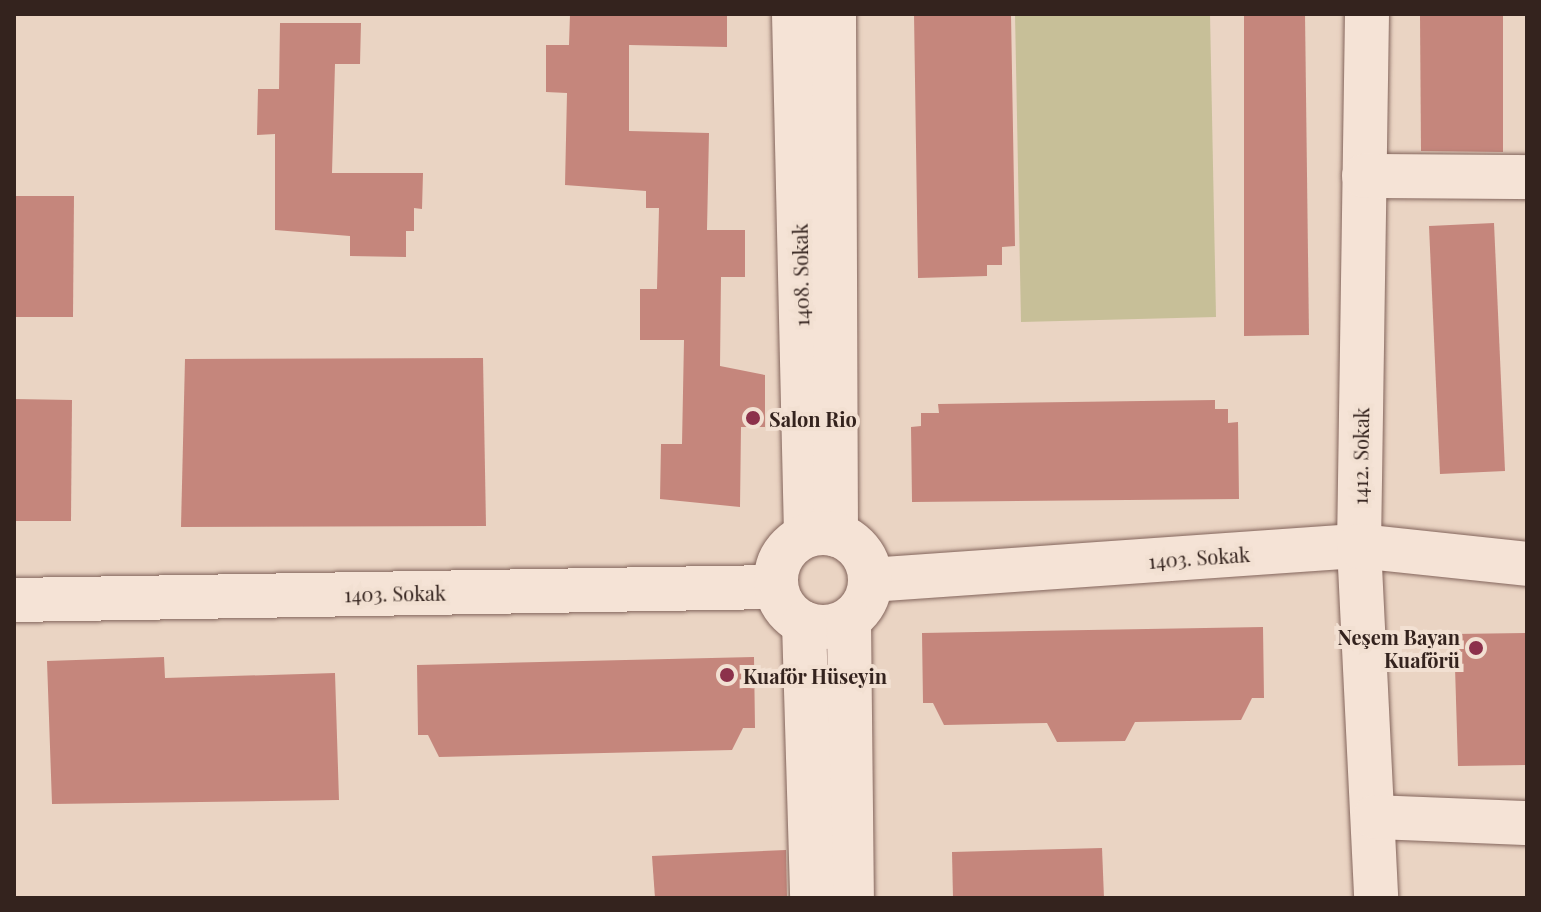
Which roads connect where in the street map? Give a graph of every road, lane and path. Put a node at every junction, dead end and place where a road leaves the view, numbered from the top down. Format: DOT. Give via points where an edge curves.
graph roads {
  1 [pos="794,14"];
  2 [pos="834,14"];
  3 [pos="1367,14"];
  4 [pos="1364,176"];
  5 [pos="1527,177"];
  6 [pos="821,535"];
  7 [pos="1359,546"];
  8 [pos="1527,564"];
  9 [pos="870,580"];
  10 [pos="776,587"];
  11 [pos="14,600"];
  12 [pos="849,620"];
  13 [pos="804,623"];
  14 [pos="1375,817"];
  15 [pos="1527,823"];
  16 [pos="812,898"];
  17 [pos="852,898"];
  18 [pos="1376,898"];
  1 -- 6 [label="street, 1408. Sokak"];
  2 -- 6 [label="street, 1408. Sokak"];
  3 -- 4 [label="street, 1412. Sokak"];
  4 -- 5 [label="street"];
  4 -- 7 [label="street, 1412. Sokak"];
  6 -- 9 [label="street" via="861,552"];
  6 -- 10 [label="street" via="782,557"];
  7 -- 8 [label="street, 1403. Sokak"];
  7 -- 9 [label="street, 1403. Sokak"];
  7 -- 14 [label="street, 1412. Sokak"];
  9 -- 12 [label="street"];
  10 -- 11 [label="street, 1403. Sokak"];
  10 -- 13 [label="street"];
  12 -- 13 [label="street"];
  12 -- 17 [label="street"];
  13 -- 16 [label="street"];
  14 -- 15 [label="street"];
  14 -- 18 [label="street, 1412. Sokak"];
}
